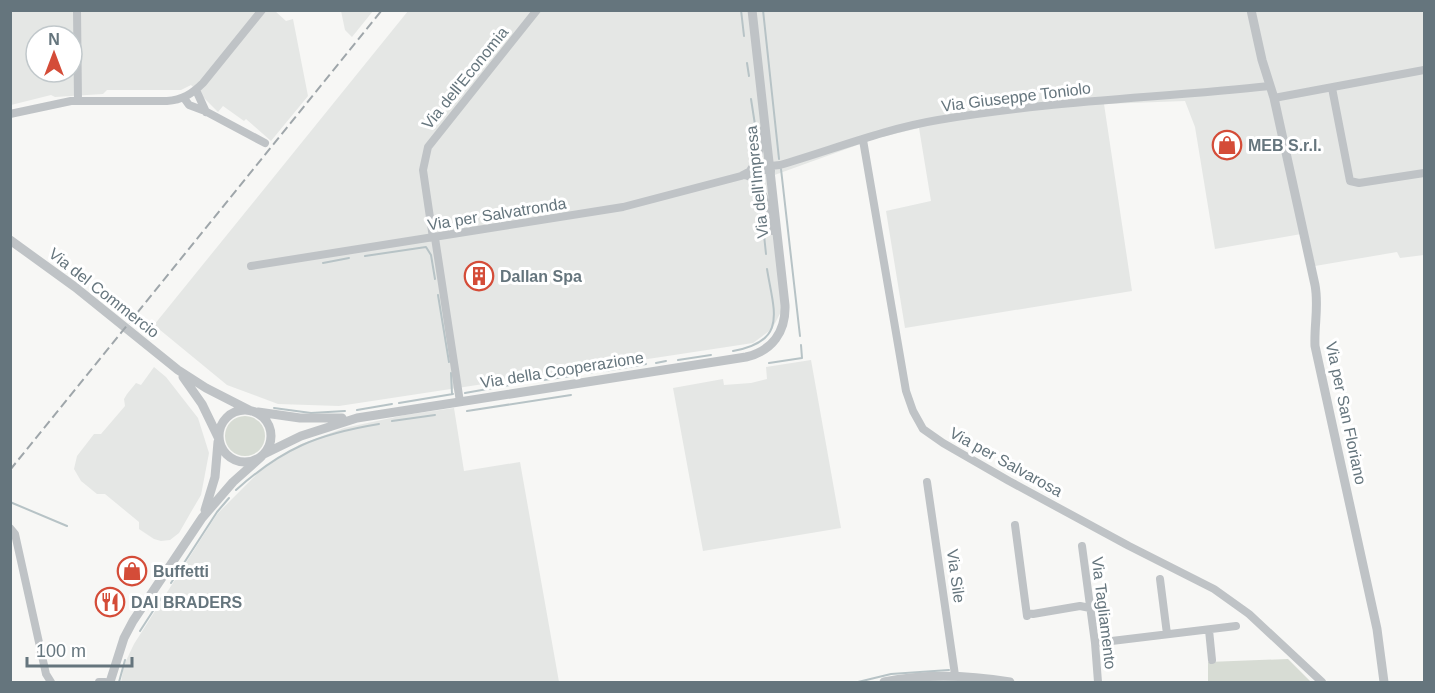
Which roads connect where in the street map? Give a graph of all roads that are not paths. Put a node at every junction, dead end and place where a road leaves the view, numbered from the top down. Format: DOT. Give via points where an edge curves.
graph roads {
  1 [pos="77,10"];
  2 [pos="256,10"];
  3 [pos="262,10"];
  4 [pos="537,10"];
  5 [pos="752,10"];
  6 [pos="1251,10"];
  7 [pos="253,22"];
  8 [pos="1425,70"];
  9 [pos="1270,86"];
  10 [pos="1332,88"];
  11 [pos="196,90"];
  12 [pos="184,98"];
  13 [pos="1274,98"];
  14 [pos="78,101"];
  15 [pos="208,113"];
  16 [pos="10,114"];
  17 [pos="766,120"];
  18 [pos="863,140"];
  19 [pos="265,143"];
  20 [pos="771,168"];
  21 [pos="1425,172"];
  22 [pos="747,174"];
  23 [pos="434,238"];
  24 [pos="10,240"];
  25 [pos="778,243"];
  26 [pos="251,266"];
  27 [pos="770,346"];
  28 [pos="178,370"];
  29 [pos="460,402"];
  30 [pos="252,411"];
  31 [pos="357,418"];
  32 [pos="218,439"];
  33 [pos="262,456"];
  34 [pos="927,482"];
  35 [pos="201,518"];
  36 [pos="1015,525"];
  37 [pos="10,528"];
  38 [pos="1082,546"];
  39 [pos="1160,579"];
  40 [pos="1090,608"];
  41 [pos="1236,626"];
  42 [pos="1209,630"];
  43 [pos="1167,634"];
  44 [pos="1095,643"];
  45 [pos="1212,660"];
  46 [pos="955,675"];
  47 [pos="51,682"];
  48 [pos="99,682"];
  49 [pos="105,682"];
  50 [pos="110,682"];
  51 [pos="884,682"];
  52 [pos="1010,682"];
  53 [pos="1098,682"];
  54 [pos="1322,682"];
  55 [pos="1384,682"];
  1 -- 14 [label="street"];
  2 -- 7 [label="street"];
  3 -- 7 [label="street"];
  4 -- 23 [label="street, Via dell'Economia" via="428,147 423,173"];
  5 -- 17 [label="street, Via dell'Impresa"];
  6 -- 9 [label="street, Via per San Floriano"];
  7 -- 11 [label="street"];
  8 -- 10 [label="street"];
  9 -- 13 [label="street, Via per San Floriano"];
  9 -- 18 [label="street, Via Giuseppe Toniolo" via="1019,108 936,120"];
  10 -- 13 [label="street"];
  10 -- 21 [label="street" via="1350,181 1359,183"];
  11 -- 12 [label="street"];
  11 -- 15 [label="street"];
  12 -- 14 [label="street"];
  12 -- 15 [label="street" via="187,105"];
  13 -- 55 [label="street, Via per San Floriano" via="1317,295 1315,346 1374,618"];
  14 -- 16 [label="street"];
  15 -- 19 [label="street"];
  17 -- 20 [label="street, Via dell'Impresa"];
  17 -- 22 [label="street" via="759,156"];
  18 -- 20 [label="street, Via Giuseppe Toniolo"];
  18 -- 54 [label="street, Via per Salvarosa" via="906,391 923,429 1009,481 1214,589 1249,614"];
  20 -- 22 [label="street, Via per Salvatronda"];
  20 -- 25 [label="street, Via dell'Impresa"];
  22 -- 23 [label="street, Via per Salvatronda" via="632,205"];
  22 -- 25 [label="street" via="761,190"];
  23 -- 26 [label="street, Via per Salvatronda"];
  23 -- 29 [label="street, Via dell'Economia"];
  24 -- 28 [label="street, Via del Commercio"];
  25 -- 27 [label="street, Via dell'Impresa" via="785,316"];
  27 -- 29 [label="street, Via della Cooperazione" via="746,357"];
  28 -- 30 [label="street, Via del Commercio"];
  28 -- 32 [label="street, Via del Commercio" via="202,404"];
  29 -- 31 [label="street, Via della Cooperazione"];
  30 -- 31 [label="street, Via della Cooperazione" via="300,418"];
  30 -- 32 [label="street" via="229,415 222,423"];
  30 -- 33 [label="street" via="265,419 271,432 269,446"];
  31 -- 33 [label="street, Via della Cooperazione" via="302,436"];
  32 -- 33 [label="street" via="224,452 236,461 247,463"];
  32 -- 35 [label="street, Via della Cooperazione" via="214,481"];
  33 -- 35 [label="street, Via della Cooperazione"];
  34 -- 46 [label="street, Via Sile"];
  35 -- 50 [label="street, Via della Cooperazione" via="133,621"];
  36 -- 40 [label="street" via="1027,614"];
  37 -- 47 [label="street" via="15,534"];
  38 -- 40 [label="street, Via Tagliamento"];
  39 -- 43 [label="street"];
  40 -- 44 [label="street, Via Tagliamento"];
  41 -- 42 [label="street"];
  42 -- 43 [label="street"];
  42 -- 45 [label="street"];
  43 -- 44 [label="street"];
  44 -- 53 [label="street, Via Tagliamento"];
  46 -- 51 [label="street"];
  46 -- 52 [label="street"];
  48 -- 49 [label="street"];
}
